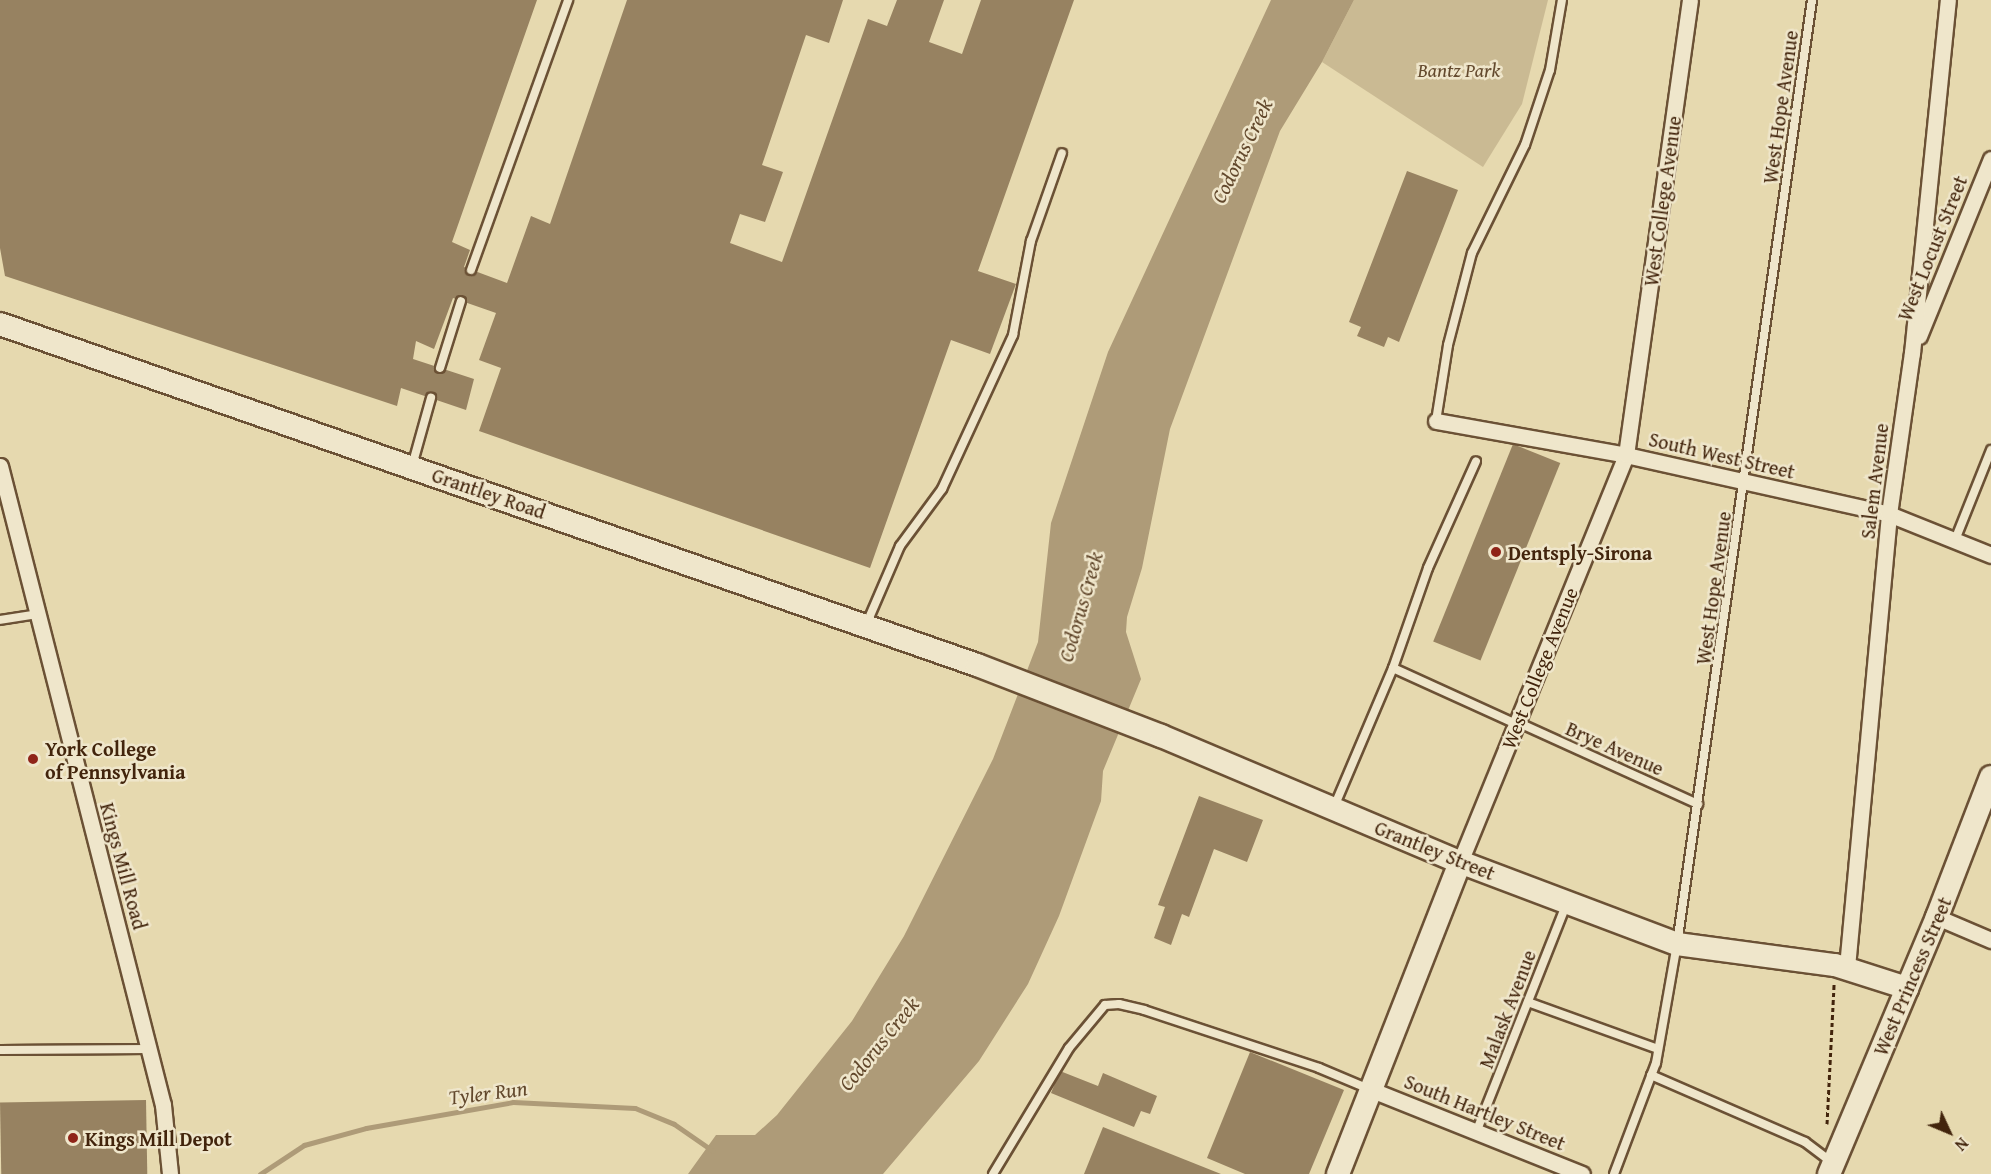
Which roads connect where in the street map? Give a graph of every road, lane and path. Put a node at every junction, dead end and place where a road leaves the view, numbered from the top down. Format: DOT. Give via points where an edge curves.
graph roads {
  1 [pos="568,0"];
  2 [pos="1562,0"];
  3 [pos="1690,0"];
  4 [pos="1812,0"];
  5 [pos="1947,0"];
  6 [pos="1062,153"];
  7 [pos="1991,159"];
  8 [pos="471,270"];
  9 [pos="461,301"];
  10 [pos="0,324"];
  11 [pos="1912,352"];
  12 [pos="440,368"];
  13 [pos="431,398"];
  14 [pos="1436,422"];
  15 [pos="1991,450"];
  16 [pos="1626,455"];
  17 [pos="1476,460"];
  18 [pos="412,466"];
  19 [pos="0,470"];
  20 [pos="1746,482"];
  21 [pos="1889,514"];
  22 [pos="1955,540"];
  23 [pos="1991,555"];
  24 [pos="37,614"];
  25 [pos="0,620"];
  26 [pos="866,626"];
  27 [pos="977,665"];
  28 [pos="1393,668"];
  29 [pos="1517,723"];
  30 [pos="1991,777"];
  31 [pos="1698,804"];
  32 [pos="1333,808"];
  33 [pos="1460,862"];
  34 [pos="1567,901"];
  35 [pos="1937,917"];
  36 [pos="1991,940"];
  37 [pos="1677,944"];
  38 [pos="1841,966"];
  39 [pos="1907,988"];
  40 [pos="1528,1002"];
  41 [pos="148,1049"];
  42 [pos="1658,1049"];
  43 [pos="0,1050"];
  44 [pos="1651,1075"];
  45 [pos="1372,1090"];
  46 [pos="1477,1130"];
  47 [pos="1829,1165"];
  48 [pos="170,1174"];
  49 [pos="993,1174"];
  50 [pos="1338,1174"];
  51 [pos="1582,1174"];
  52 [pos="1614,1174"];
  1 -- 8 [label="lane"];
  2 -- 14 [label="lane" via="1550,70 1525,145 1472,253 1448,345"];
  3 -- 16 [label="street, West College Avenue"];
  4 -- 20 [label="lane, West Hope Avenue"];
  5 -- 11 [label="street, Salem Avenue"];
  6 -- 26 [label="lane" via="1031,241 1014,335 942,489 900,546"];
  7 -- 11 [label="street, West Locust Street"];
  9 -- 12 [label="lane"];
  10 -- 18 [label="street, Grantley Road"];
  11 -- 21 [label="street, Salem Avenue"];
  13 -- 18 [label="lane"];
  14 -- 16 [label="street, South West Street"];
  15 -- 22 [label="lane"];
  16 -- 20 [label="street, South West Street"];
  16 -- 29 [label="street, West College Avenue"];
  17 -- 28 [label="lane" via="1436,548"];
  18 -- 26 [label="street, Grantley Road"];
  19 -- 24 [label="street, Kings Mill Road"];
  20 -- 21 [label="street, South West Street"];
  20 -- 31 [label="lane, West Hope Avenue"];
  21 -- 22 [label="street, South West Street"];
  21 -- 38 [label="street, Salem Avenue"];
  22 -- 23 [label="street, South West Street"];
  24 -- 25 [label="lane"];
  24 -- 41 [label="street, Kings Mill Road"];
  26 -- 27 [label="street, Grantley Road"];
  27 -- 32 [label="street, Grantley Street"];
  28 -- 29 [label="lane, Brye Avenue"];
  28 -- 32 [label="lane"];
  29 -- 31 [label="lane, Brye Avenue"];
  29 -- 33 [label="street, West College Avenue"];
  30 -- 35 [label="street, West Princess Street"];
  31 -- 37 [label="lane, West Hope Avenue"];
  32 -- 33 [label="street, Grantley Street"];
  33 -- 34 [label="street, Grantley Street"];
  33 -- 45 [label="street, West College Avenue"];
  34 -- 37 [label="street, Grantley Street"];
  34 -- 40 [label="lane, Malask Avenue"];
  35 -- 36 [label="street"];
  35 -- 39 [label="street, West Princess Street"];
  37 -- 38 [label="street, Grantley Street"];
  37 -- 42 [label="lane, West Hope Avenue"];
  38 -- 39 [label="street, Grantley Street"];
  38 -- 47 [label="path"];
  39 -- 47 [label="street, West Princess Street"];
  40 -- 42 [label="lane"];
  40 -- 46 [label="lane, Malask Avenue"];
  41 -- 43 [label="lane"];
  41 -- 48 [label="street, Kings Mill Road" via="163,1105"];
  42 -- 44 [label="lane, West Hope Avenue"];
  44 -- 47 [label="lane" via="1805,1142"];
  44 -- 52 [label="lane, West Hope Avenue"];
  45 -- 46 [label="street, South Hartley Street"];
  45 -- 49 [label="lane" via="1319,1068 1144,1010 1105,1005 1069,1048"];
  45 -- 50 [label="street, West College Avenue"];
  46 -- 51 [label="street, South Hartley Street"];
}
